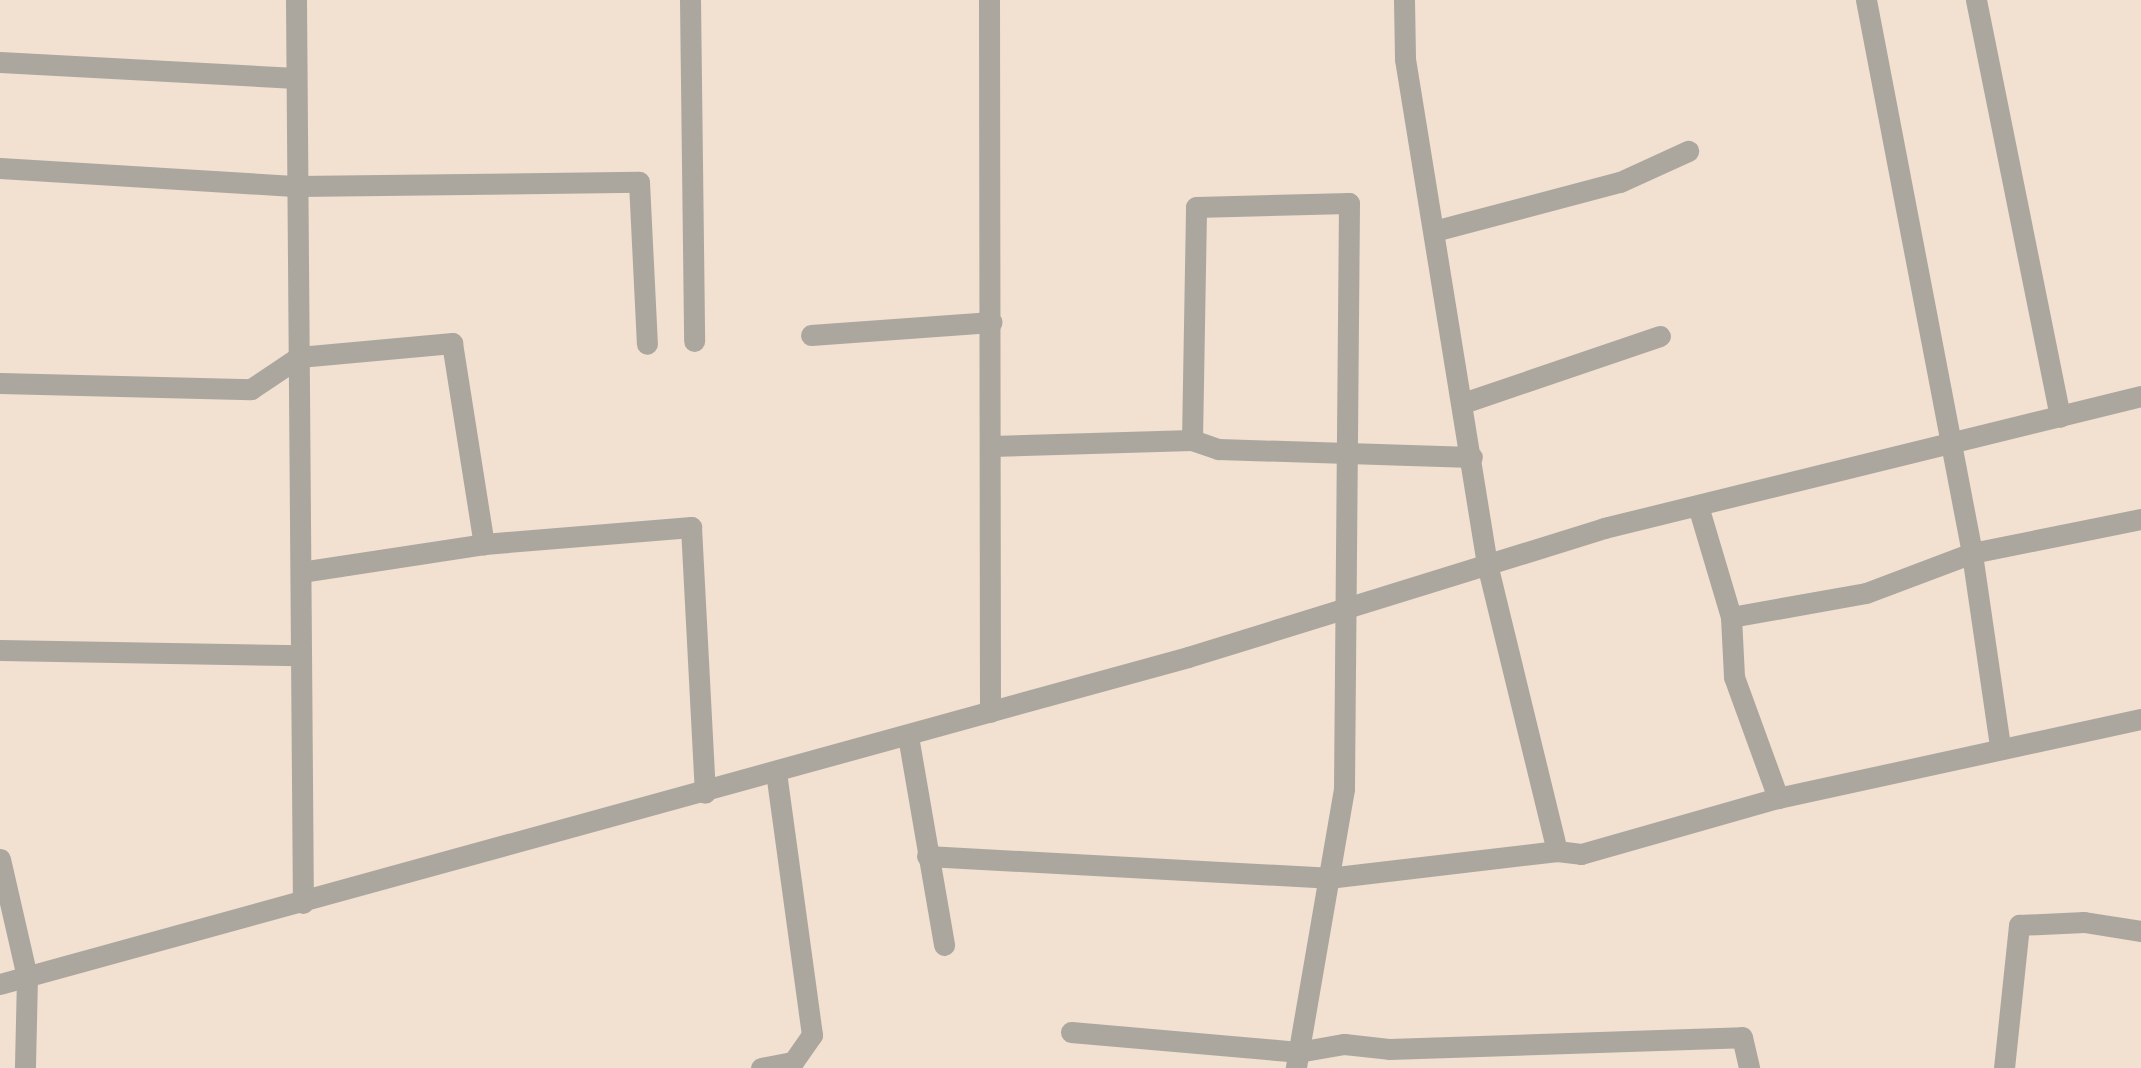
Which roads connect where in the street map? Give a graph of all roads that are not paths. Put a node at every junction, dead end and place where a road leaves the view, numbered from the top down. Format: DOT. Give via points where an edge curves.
graph roads {
  1 [pos="296,0"];
  2 [pos="690,0"];
  3 [pos="989,0"];
  4 [pos="1406,0"];
  5 [pos="1866,0"];
  6 [pos="1976,0"];
  7 [pos="0,62"];
  8 [pos="296,78"];
  9 [pos="1688,151"];
  10 [pos="0,168"];
  11 [pos="297,186"];
  12 [pos="1434,231"];
  13 [pos="992,322"];
  14 [pos="811,335"];
  15 [pos="1660,336"];
  16 [pos="694,341"];
  17 [pos="647,344"];
  18 [pos="299,357"];
  19 [pos="0,383"];
  20 [pos="2141,397"];
  21 [pos="1463,403"];
  22 [pos="2060,417"];
  23 [pos="1192,440"];
  24 [pos="992,446"];
  25 [pos="1951,446"];
  26 [pos="1346,453"];
  27 [pos="1472,457"];
  28 [pos="1698,506"];
  29 [pos="2141,519"];
  30 [pos="484,544"];
  31 [pos="1972,553"];
  32 [pos="1487,564"];
  33 [pos="301,572"];
  34 [pos="1344,608"];
  35 [pos="1731,617"];
  36 [pos="0,650"];
  37 [pos="301,654"];
  38 [pos="990,712"];
  39 [pos="2141,719"];
  40 [pos="908,736"];
  41 [pos="2000,746"];
  42 [pos="776,773"];
  43 [pos="705,793"];
  44 [pos="1778,799"];
  45 [pos="1557,851"];
  46 [pos="927,856"];
  47 [pos="0,859"];
  48 [pos="1328,878"];
  49 [pos="303,904"];
  50 [pos="2141,931"];
  51 [pos="944,946"];
  52 [pos="27,977"];
  53 [pos="0,984"];
  54 [pos="1071,1031"];
  55 [pos="1297,1060"];
  56 [pos="25,1068"];
  57 [pos="761,1068"];
  58 [pos="1749,1068"];
  59 [pos="2004,1068"];
  1 -- 8 [label="street"];
  2 -- 16 [label="street"];
  3 -- 13 [label="street"];
  4 -- 12 [label="street" via="1405,59"];
  5 -- 25 [label="street"];
  6 -- 22 [label="street"];
  7 -- 8 [label="street"];
  8 -- 11 [label="street"];
  9 -- 12 [label="street" via="1620,182"];
  10 -- 11 [label="street"];
  11 -- 17 [label="street" via="639,182"];
  11 -- 18 [label="street"];
  12 -- 21 [label="street"];
  13 -- 14 [label="street"];
  13 -- 24 [label="street"];
  15 -- 21 [label="street"];
  18 -- 19 [label="street" via="251,388"];
  18 -- 30 [label="street" via="452,343"];
  18 -- 33 [label="street"];
  20 -- 22 [label="street"];
  21 -- 27 [label="street"];
  22 -- 25 [label="street"];
  23 -- 24 [label="street"];
  23 -- 26 [label="street" via="1217,449"];
  23 -- 26 [label="street" via="1196,207 1349,203"];
  24 -- 38 [label="street"];
  25 -- 28 [label="street"];
  25 -- 31 [label="street"];
  26 -- 27 [label="street"];
  26 -- 34 [label="street"];
  27 -- 32 [label="street"];
  28 -- 32 [label="street"];
  28 -- 35 [label="street"];
  29 -- 31 [label="street"];
  30 -- 33 [label="street"];
  30 -- 43 [label="street" via="691,527"];
  31 -- 35 [label="street" via="1866,593"];
  31 -- 41 [label="street"];
  32 -- 34 [label="street"];
  32 -- 45 [label="street"];
  33 -- 37 [label="street"];
  34 -- 38 [label="street"];
  34 -- 48 [label="street" via="1344,789"];
  35 -- 44 [label="street" via="1734,677"];
  36 -- 37 [label="street"];
  37 -- 49 [label="street"];
  38 -- 40 [label="street"];
  39 -- 41 [label="street"];
  40 -- 42 [label="street"];
  40 -- 46 [label="street"];
  41 -- 44 [label="street"];
  42 -- 43 [label="street"];
  42 -- 57 [label="street" via="812,1035 793,1062"];
  43 -- 49 [label="street"];
  44 -- 45 [label="street" via="1581,854"];
  45 -- 48 [label="street"];
  46 -- 48 [label="street"];
  46 -- 51 [label="street"];
  47 -- 52 [label="street"];
  48 -- 55 [label="street"];
  49 -- 52 [label="street"];
  50 -- 59 [label="street" via="2084,922 2019,925"];
  52 -- 53 [label="street"];
  52 -- 56 [label="street"];
  54 -- 55 [label="street"];
  55 -- 58 [label="street" via="1344,1044 1389,1049 1742,1037"];
}
